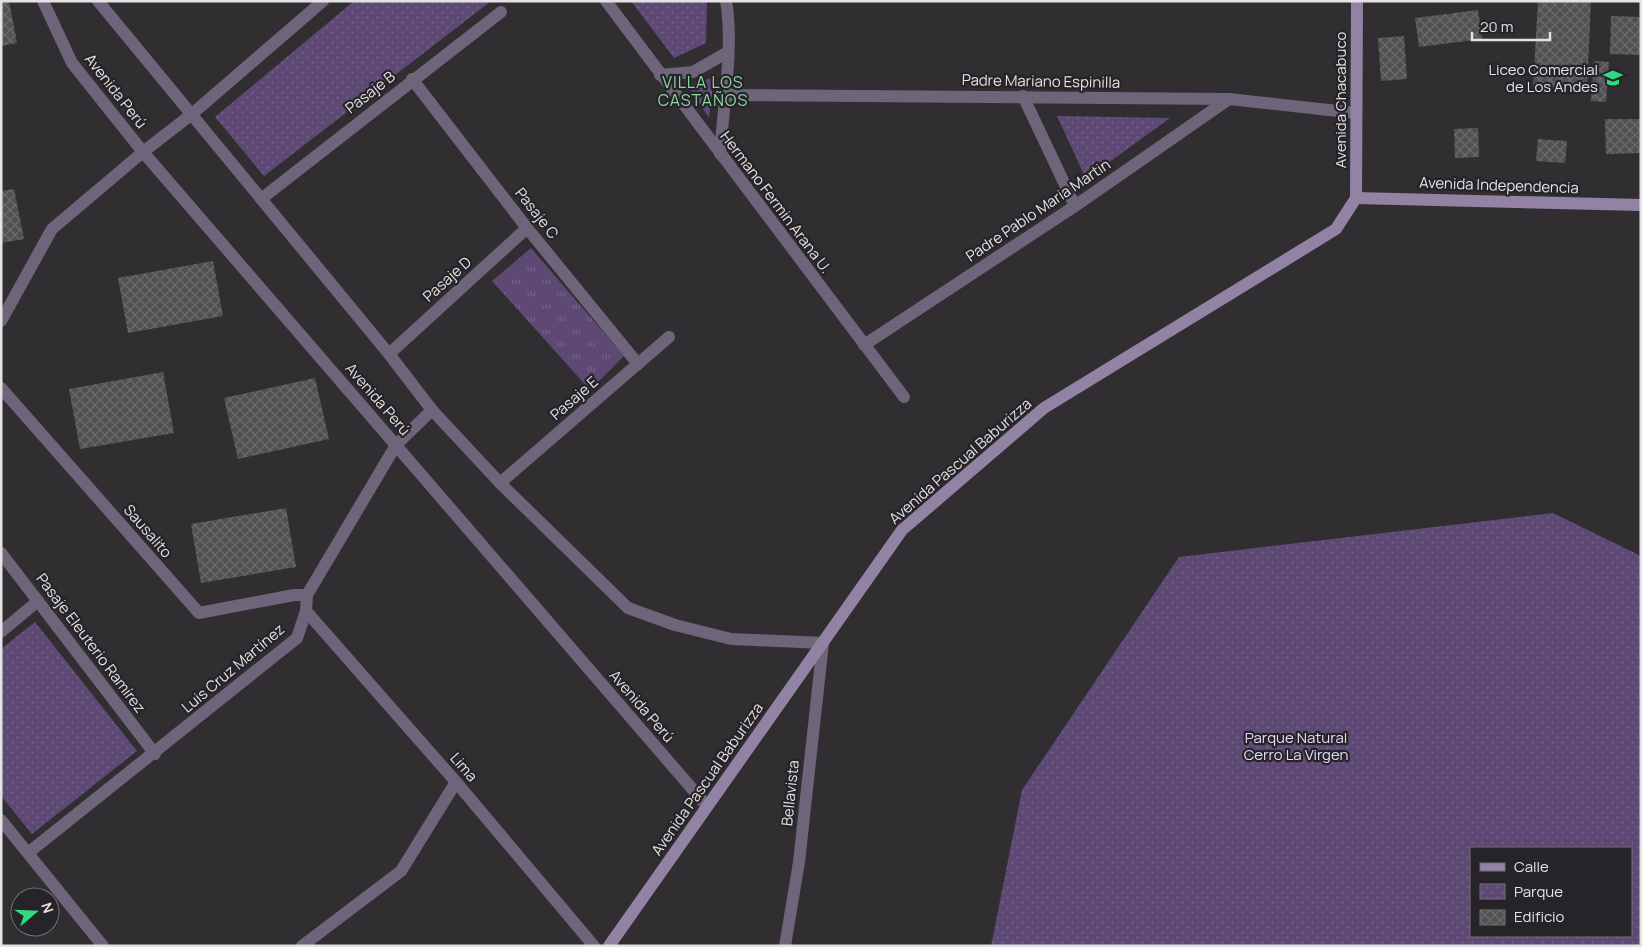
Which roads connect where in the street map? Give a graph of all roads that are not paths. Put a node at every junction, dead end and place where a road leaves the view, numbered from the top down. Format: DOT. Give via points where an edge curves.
graph roads {
  1 [pos="43,1"];
  2 [pos="98,1"];
  3 [pos="323,1"];
  4 [pos="606,1"];
  5 [pos="726,1"];
  6 [pos="1357,1"];
  7 [pos="501,12"];
  8 [pos="728,52"];
  9 [pos="660,75"];
  10 [pos="412,79"];
  11 [pos="724,95"];
  12 [pos="1023,96"];
  13 [pos="1229,99"];
  14 [pos="1356,112"];
  15 [pos="192,114"];
  16 [pos="143,152"];
  17 [pos="720,154"];
  18 [pos="1356,198"];
  19 [pos="261,199"];
  20 [pos="1075,206"];
  21 [pos="1641,206"];
  22 [pos="527,228"];
  23 [pos="1,320"];
  24 [pos="669,337"];
  25 [pos="864,346"];
  26 [pos="389,354"];
  27 [pos="638,364"];
  28 [pos="1,388"];
  29 [pos="904,397"];
  30 [pos="432,410"];
  31 [pos="396,445"];
  32 [pos="500,483"];
  33 [pos="1,553"];
  34 [pos="307,595"];
  35 [pos="38,601"];
  36 [pos="306,611"];
  37 [pos="1,632"];
  38 [pos="823,643"];
  39 [pos="155,754"];
  40 [pos="456,782"];
  41 [pos="707,806"];
  42 [pos="1,820"];
  43 [pos="28,853"];
  44 [pos="104,946"];
  45 [pos="302,946"];
  46 [pos="594,946"];
  47 [pos="609,946"];
  48 [pos="785,946"];
  1 -- 16 [label="street, Avenida Perú" via="72,63"];
  2 -- 15 [label="street"];
  3 -- 15 [label="street"];
  4 -- 9 [label="street, Hermano Fermin Arana U."];
  5 -- 8 [label="street"];
  6 -- 14 [label="main road, Avenida Chacabuco"];
  7 -- 10 [label="street, Pasaje B"];
  8 -- 9 [label="street" via="693,72"];
  8 -- 11 [label="street"];
  9 -- 17 [label="street, Hermano Fermin Arana U."];
  10 -- 19 [label="street, Pasaje B"];
  10 -- 22 [label="street, Pasaje C"];
  11 -- 12 [label="street, Padre Mariano Espinilla"];
  11 -- 17 [label="street"];
  12 -- 13 [label="street, Padre Mariano Espinilla"];
  12 -- 20 [label="street"];
  13 -- 14 [label="street, Padre Mariano Espinilla"];
  13 -- 20 [label="street, Padre Pablo Maria Martin"];
  14 -- 18 [label="main road, Avenida Chacabuco"];
  15 -- 16 [label="street"];
  15 -- 19 [label="street"];
  16 -- 23 [label="street" via="52,229"];
  16 -- 31 [label="street, Avenida Perú"];
  17 -- 25 [label="street, Hermano Fermin Arana U."];
  18 -- 21 [label="main road, Avenida Independencia"];
  18 -- 38 [label="main road, Avenida Pascual Baburizza" via="1336,229 1044,408 902,530"];
  19 -- 26 [label="street"];
  20 -- 25 [label="street, Padre Pablo Maria Martin"];
  22 -- 26 [label="street, Pasaje D"];
  22 -- 27 [label="street, Pasaje C"];
  24 -- 27 [label="street, Pasaje E"];
  25 -- 29 [label="street, Hermano Fermin Arana U."];
  26 -- 30 [label="street"];
  27 -- 32 [label="street, Pasaje E"];
  28 -- 34 [label="street, Sausalito" via="199,613"];
  30 -- 31 [label="street, Luis Cruz Martínez"];
  30 -- 32 [label="street"];
  31 -- 34 [label="street, Luis Cruz Martínez"];
  31 -- 41 [label="street, Avenida Perú"];
  32 -- 38 [label="street" via="628,608 675,625 731,639"];
  33 -- 35 [label="street, Pasaje Eleuterio Ramírez"];
  34 -- 36 [label="street, Luis Cruz Martínez"];
  35 -- 37 [label="street"];
  35 -- 39 [label="street, Pasaje Eleuterio Ramírez"];
  36 -- 39 [label="street, Luis Cruz Martínez" via="297,638"];
  36 -- 40 [label="street, Lima"];
  38 -- 41 [label="main road, Avenida Pascual Baburizza"];
  38 -- 48 [label="street, Bellavista" via="799,862"];
  39 -- 43 [label="street, Luis Cruz Martínez"];
  40 -- 45 [label="street" via="401,871"];
  40 -- 46 [label="street, Lima"];
  41 -- 47 [label="main road, Avenida Pascual Baburizza"];
  42 -- 43 [label="street"];
  43 -- 44 [label="street"];
}
